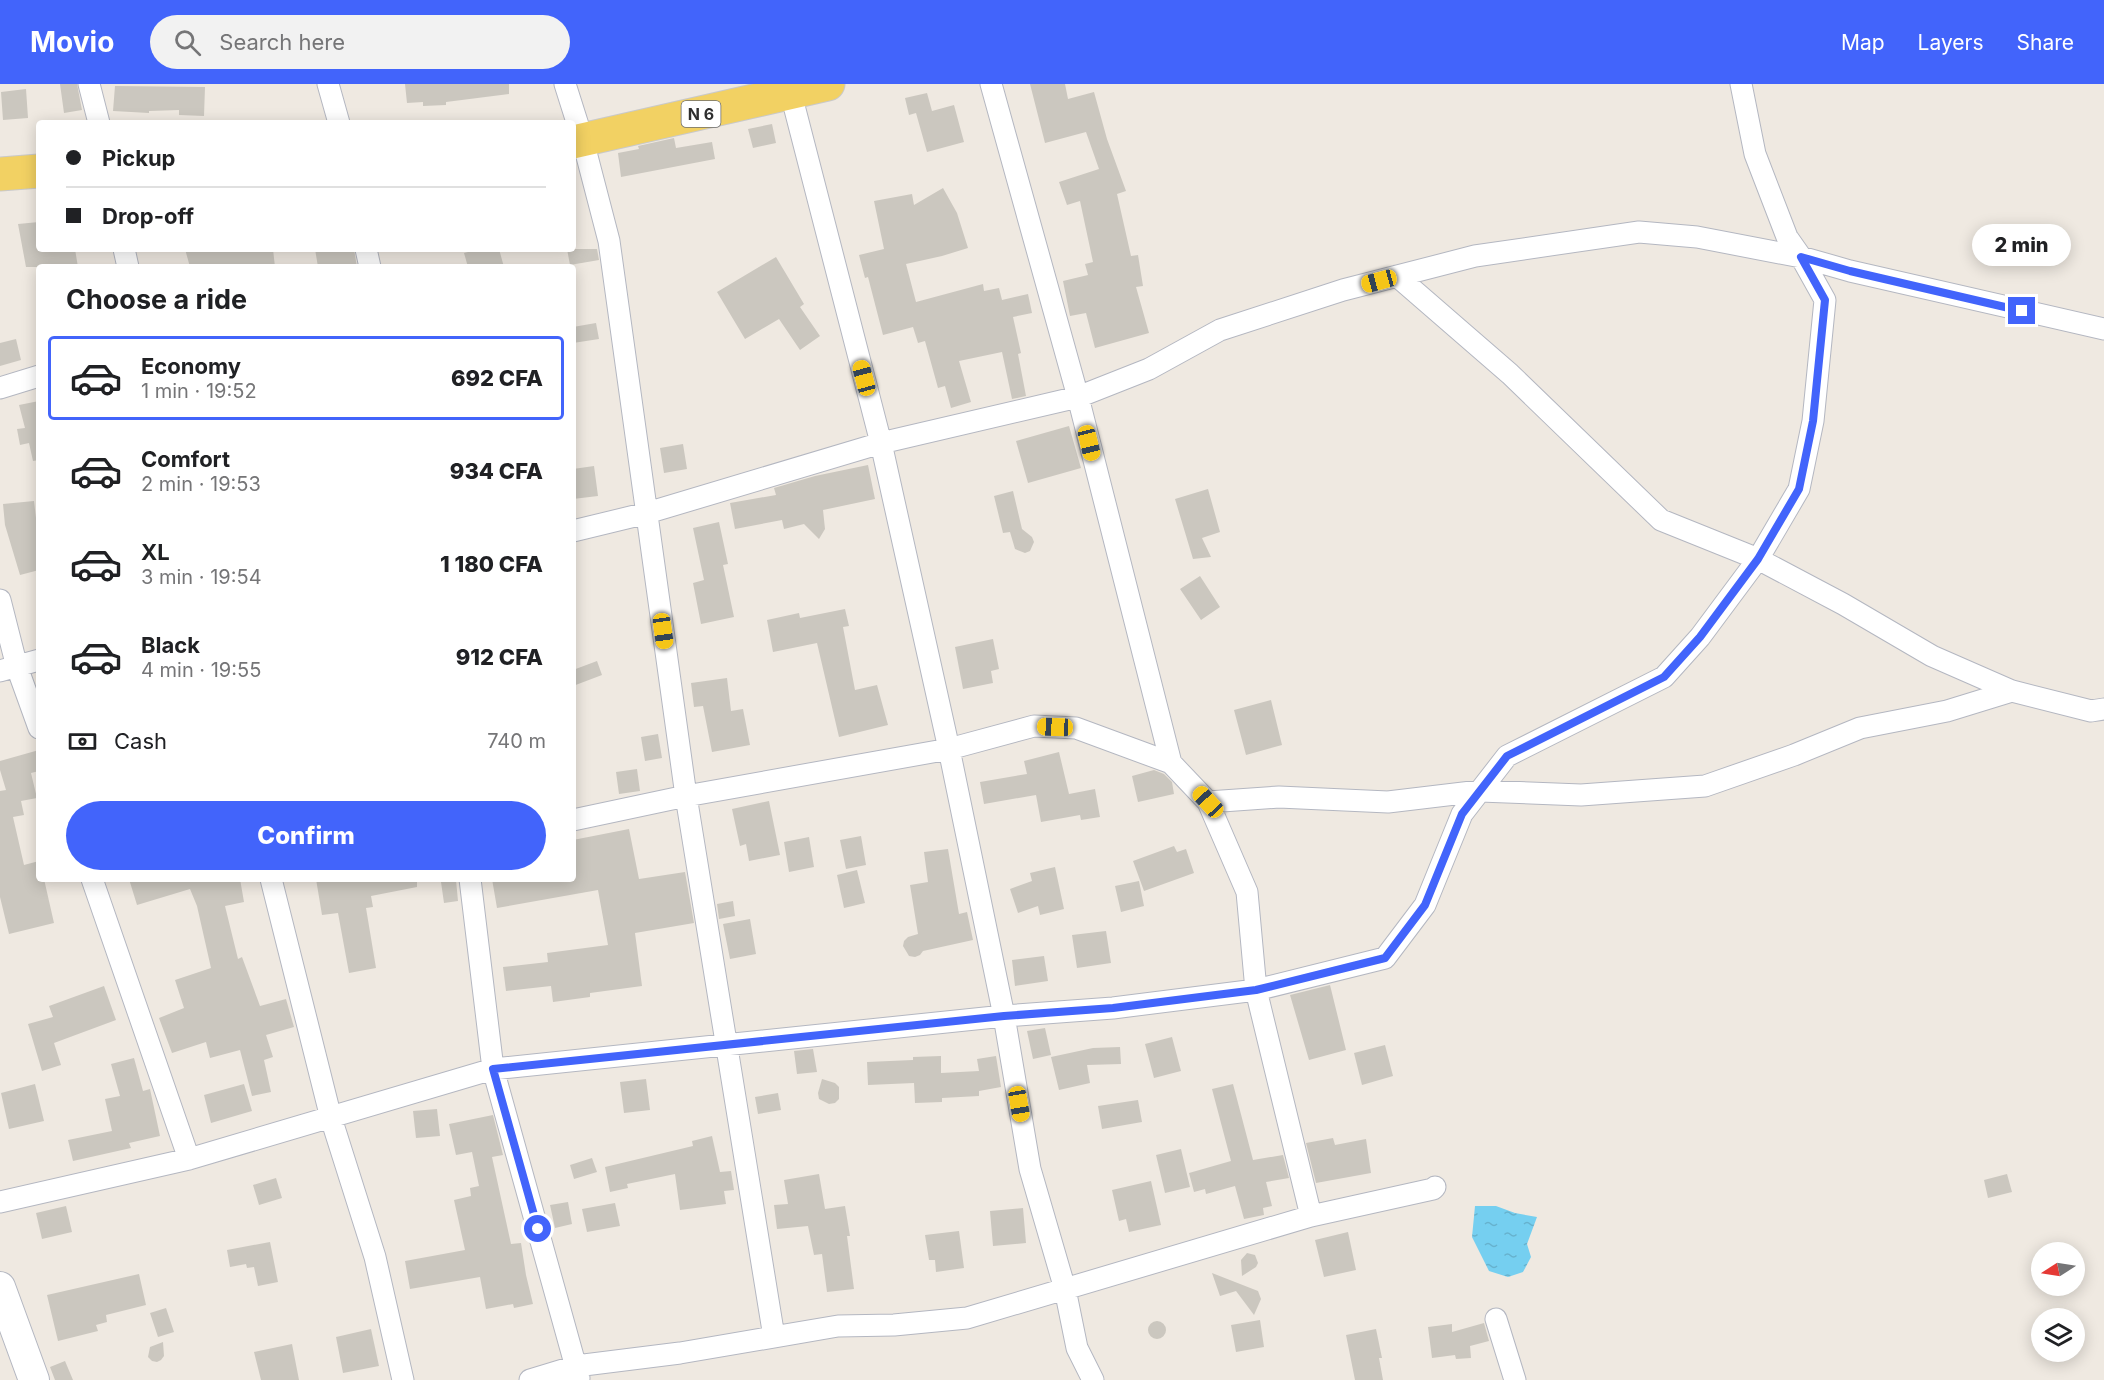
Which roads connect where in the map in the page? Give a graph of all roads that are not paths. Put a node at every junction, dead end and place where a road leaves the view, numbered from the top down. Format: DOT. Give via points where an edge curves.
graph roads {
  1 [pos="89,84"];
  2 [pos="328,84"];
  3 [pos="565,84"];
  4 [pos="828,84"];
  5 [pos="992,84"];
  6 [pos="1741,84"];
  7 [pos="789,89"];
  8 [pos="98,120"];
  9 [pos="338,120"];
  10 [pos="573,120"];
  11 [pos="578,141"];
  12 [pos="36,171"];
  13 [pos="0,174"];
  14 [pos="1801,257"];
  15 [pos="1397,276"];
  16 [pos="2104,329"];
  17 [pos="36,377"];
  18 [pos="0,388"];
  19 [pos="1077,397"];
  20 [pos="881,443"];
  21 [pos="647,513"];
  22 [pos="576,530"];
  23 [pos="1758,559"];
  24 [pos="0,600"];
  25 [pos="36,661"];
  26 [pos="9,669"];
  27 [pos="2012,691"];
  28 [pos="2104,709"];
  29 [pos="36,722"];
  30 [pos="949,749"];
  31 [pos="1171,763"];
  32 [pos="1480,791"];
  33 [pos="686,796"];
  34 [pos="1208,802"];
  35 [pos="576,819"];
  36 [pos="93,882"];
  37 [pos="272,882"];
  38 [pos="470,882"];
  39 [pos="1256,990"];
  40 [pos="1004,1016"];
  41 [pos="726,1045"];
  42 [pos="493,1069"];
  43 [pos="332,1118"];
  44 [pos="189,1159"];
  45 [pos="1435,1187"];
  46 [pos="0,1202"];
  47 [pos="1311,1216"];
  48 [pos="0,1287"];
  49 [pos="1065,1289"];
  50 [pos="1496,1319"];
  51 [pos="774,1337"];
  52 [pos="578,1373"];
  53 [pos="34,1380"];
  54 [pos="403,1380"];
  55 [pos="530,1380"];
  56 [pos="1093,1380"];
  57 [pos="1515,1380"];
  1 -- 8 [label="street"];
  2 -- 9 [label="street"];
  3 -- 10 [label="street"];
  4 -- 7 [label="main road, N 6"];
  5 -- 19 [label="street"];
  6 -- 14 [label="street" via="1755,154 1787,237"];
  7 -- 11 [label="main road, N 6"];
  7 -- 20 [label="street"];
  11 -- 21 [label="street" via="609,241"];
  12 -- 13 [label="main road"];
  14 -- 15 [label="street" via="1697,237 1639,231 1475,255"];
  14 -- 16 [label="street"];
  14 -- 23 [label="street" via="1825,300 1813,421 1799,489"];
  15 -- 19 [label="street" via="1220,330 1149,369"];
  15 -- 23 [label="street" via="1510,374 1661,520"];
  17 -- 18 [label="street"];
  19 -- 20 [label="street"];
  19 -- 31 [label="street"];
  20 -- 21 [label="street"];
  20 -- 30 [label="street"];
  21 -- 22 [label="street"];
  21 -- 33 [label="street"];
  23 -- 27 [label="street" via="1932,656"];
  23 -- 32 [label="street" via="1700,637 1664,677 1507,756"];
  24 -- 26 [label="street"];
  25 -- 26 [label="street"];
  26 -- 29 [label="street"];
  27 -- 28 [label="street" via="2091,711"];
  27 -- 32 [label="street" via="1947,711 1860,729 1705,786 1581,795"];
  30 -- 31 [label="street" via="1034,726 1076,728"];
  30 -- 33 [label="street"];
  30 -- 40 [label="street"];
  31 -- 34 [label="street"];
  32 -- 34 [label="street" via="1388,802 1279,797"];
  32 -- 39 [label="street" via="1462,814 1425,905 1385,958"];
  33 -- 35 [label="street"];
  33 -- 41 [label="street"];
  34 -- 39 [label="street" via="1247,892"];
  36 -- 44 [label="street"];
  37 -- 43 [label="street"];
  38 -- 42 [label="street"];
  39 -- 40 [label="street" via="1113,1008"];
  39 -- 47 [label="street"];
  40 -- 41 [label="street"];
  40 -- 49 [label="street" via="1030,1169"];
  41 -- 42 [label="street"];
  41 -- 51 [label="street"];
  42 -- 43 [label="street"];
  42 -- 52 [label="street"];
  43 -- 44 [label="street"];
  43 -- 54 [label="street" via="375,1257"];
  44 -- 46 [label="street"];
  45 -- 47 [label="street"];
  47 -- 49 [label="street"];
  48 -- 53 [label="street"];
  49 -- 51 [label="street" via="967,1318 838,1326"];
  49 -- 56 [label="street" via="1077,1348"];
  50 -- 57 [label="street"];
  51 -- 52 [label="street"];
  52 -- 55 [label="street"];
}
